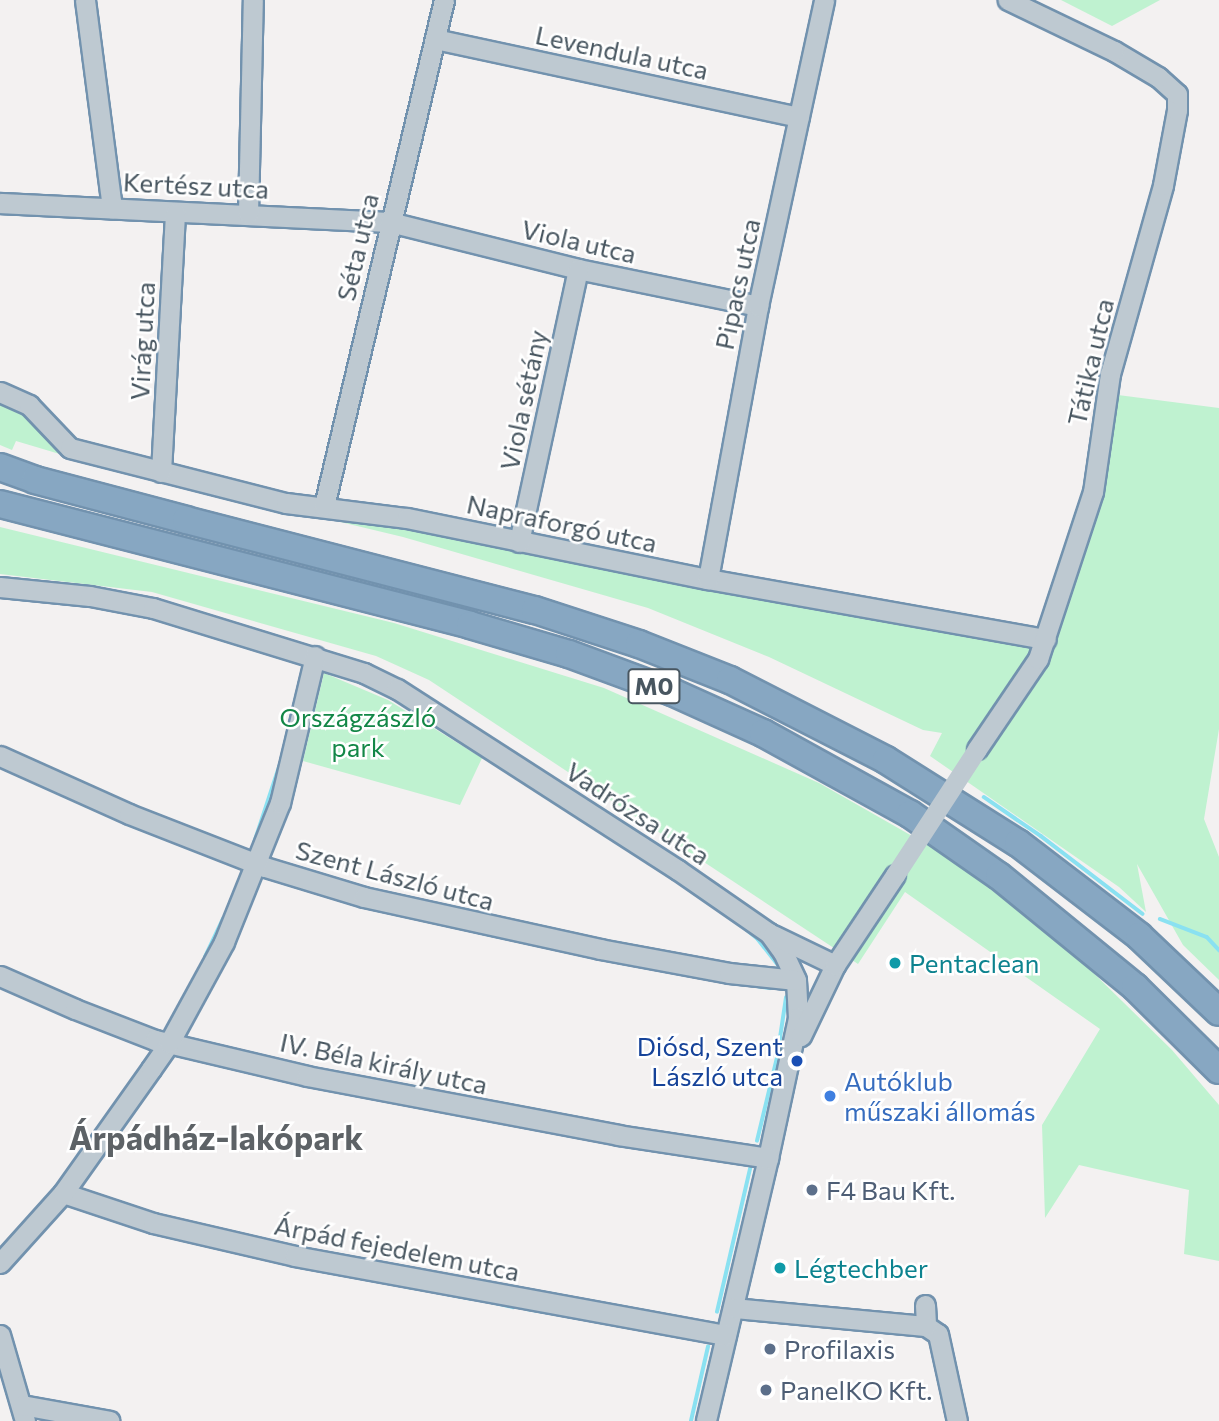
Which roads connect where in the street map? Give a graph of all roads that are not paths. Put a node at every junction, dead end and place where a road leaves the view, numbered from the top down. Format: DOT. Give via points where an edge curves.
graph roads {
  1 [pos="85,0"];
  2 [pos="253,0"];
  3 [pos="443,0"];
  4 [pos="824,0"];
  5 [pos="1008,0"];
  6 [pos="435,39"];
  7 [pos="799,117"];
  8 [pos="0,203"];
  9 [pos="112,208"];
  10 [pos="176,213"];
  11 [pos="248,213"];
  12 [pos="390,222"];
  13 [pos="578,269"];
  14 [pos="758,306"];
  15 [pos="0,392"];
  16 [pos="0,467"];
  17 [pos="161,472"];
  18 [pos="0,504"];
  19 [pos="324,506"];
  20 [pos="519,542"];
  21 [pos="708,579"];
  22 [pos="0,587"];
  23 [pos="1046,639"];
  24 [pos="315,656"];
  25 [pos="0,756"];
  26 [pos="257,864"];
  27 [pos="769,933"];
  28 [pos="848,946"];
  29 [pos="816,956"];
  30 [pos="835,965"];
  31 [pos="0,976"];
  32 [pos="796,980"];
  33 [pos="1219,1012"];
  34 [pos="169,1043"];
  35 [pos="793,1052"];
  36 [pos="1219,1070"];
  37 [pos="768,1158"];
  38 [pos="63,1193"];
  39 [pos="0,1263"];
  40 [pos="925,1305"];
  41 [pos="734,1308"];
  42 [pos="926,1326"];
  43 [pos="0,1335"];
  44 [pos="726,1335"];
  45 [pos="24,1413"];
  46 [pos="110,1421"];
  47 [pos="706,1421"];
  48 [pos="957,1421"];
  1 -- 9 [label="street"];
  2 -- 11 [label="street"];
  3 -- 6 [label="street, Séta utca"];
  4 -- 7 [label="street, Pipacs utca"];
  5 -- 23 [label="street, Tátika utca" via="1114,51 1177,94 1163,185 1103,408 1093,492"];
  6 -- 7 [label="street, Levendula utca"];
  6 -- 12 [label="street, Séta utca"];
  7 -- 14 [label="street, Pipacs utca"];
  8 -- 9 [label="street, Kertész utca"];
  9 -- 10 [label="street, Kertész utca"];
  10 -- 11 [label="street, Kertész utca"];
  10 -- 17 [label="street, Virág utca"];
  11 -- 12 [label="street, Kertész utca"];
  12 -- 13 [label="street, Viola utca"];
  12 -- 19 [label="street, Séta utca"];
  13 -- 14 [label="street, Viola utca"];
  13 -- 20 [label="street, Viola sétány"];
  14 -- 21 [label="street, Pipacs utca"];
  15 -- 17 [label="street, Napraforgó utca" via="29,405 70,448"];
  16 -- 33 [label="highway, M0" via="35,480 535,610 730,680 886,760 1018,843 1120,921"];
  17 -- 19 [label="street, Napraforgó utca" via="286,503"];
  18 -- 36 [label="highway, M0" via="471,625 672,692 763,733 910,814 999,876 1135,986"];
  19 -- 20 [label="street, Napraforgó utca"];
  20 -- 21 [label="street, Napraforgó utca"];
  21 -- 23 [label="street, Napraforgó utca"];
  22 -- 24 [label="street, Vadrózsa utca" via="153,608"];
  23 -- 28 [label="street, Tátika utca, bridge" via="1038,659"];
  24 -- 26 [label="street" via="283,792"];
  24 -- 27 [label="street, Vadrózsa utca" via="397,689"];
  25 -- 26 [label="street, Szent László utca"];
  26 -- 32 [label="street, Szent László utca" via="364,898 475,924 729,973"];
  26 -- 34 [label="street" via="224,942"];
  27 -- 29 [label="street"];
  27 -- 32 [label="street, Vadrózsa utca"];
  28 -- 29 [label="street"];
  28 -- 30 [label="street, Tátika utca"];
  29 -- 30 [label="street"];
  30 -- 35 [label="street, Tátika utca"];
  31 -- 34 [label="street, IV. Béla király utca" via="121,1029"];
  32 -- 35 [label="street, Vadrózsa utca" via="798,1018"];
  34 -- 37 [label="street, IV. Béla király utca" via="469,1109"];
  34 -- 38 [label="street"];
  35 -- 37 [label="street, Vadrózsa utca"];
  37 -- 41 [label="street, Vadrózsa utca"];
  38 -- 39 [label="street"];
  38 -- 44 [label="street, Árpád fejedelem utca" via="153,1223 295,1256"];
  40 -- 42 [label="street"];
  41 -- 42 [label="street"];
  41 -- 44 [label="street, Vadrózsa utca"];
  42 -- 48 [label="street" via="938,1334"];
  43 -- 45 [label="street"];
  44 -- 47 [label="street, Vadrózsa utca"];
  45 -- 46 [label="street"];
}
